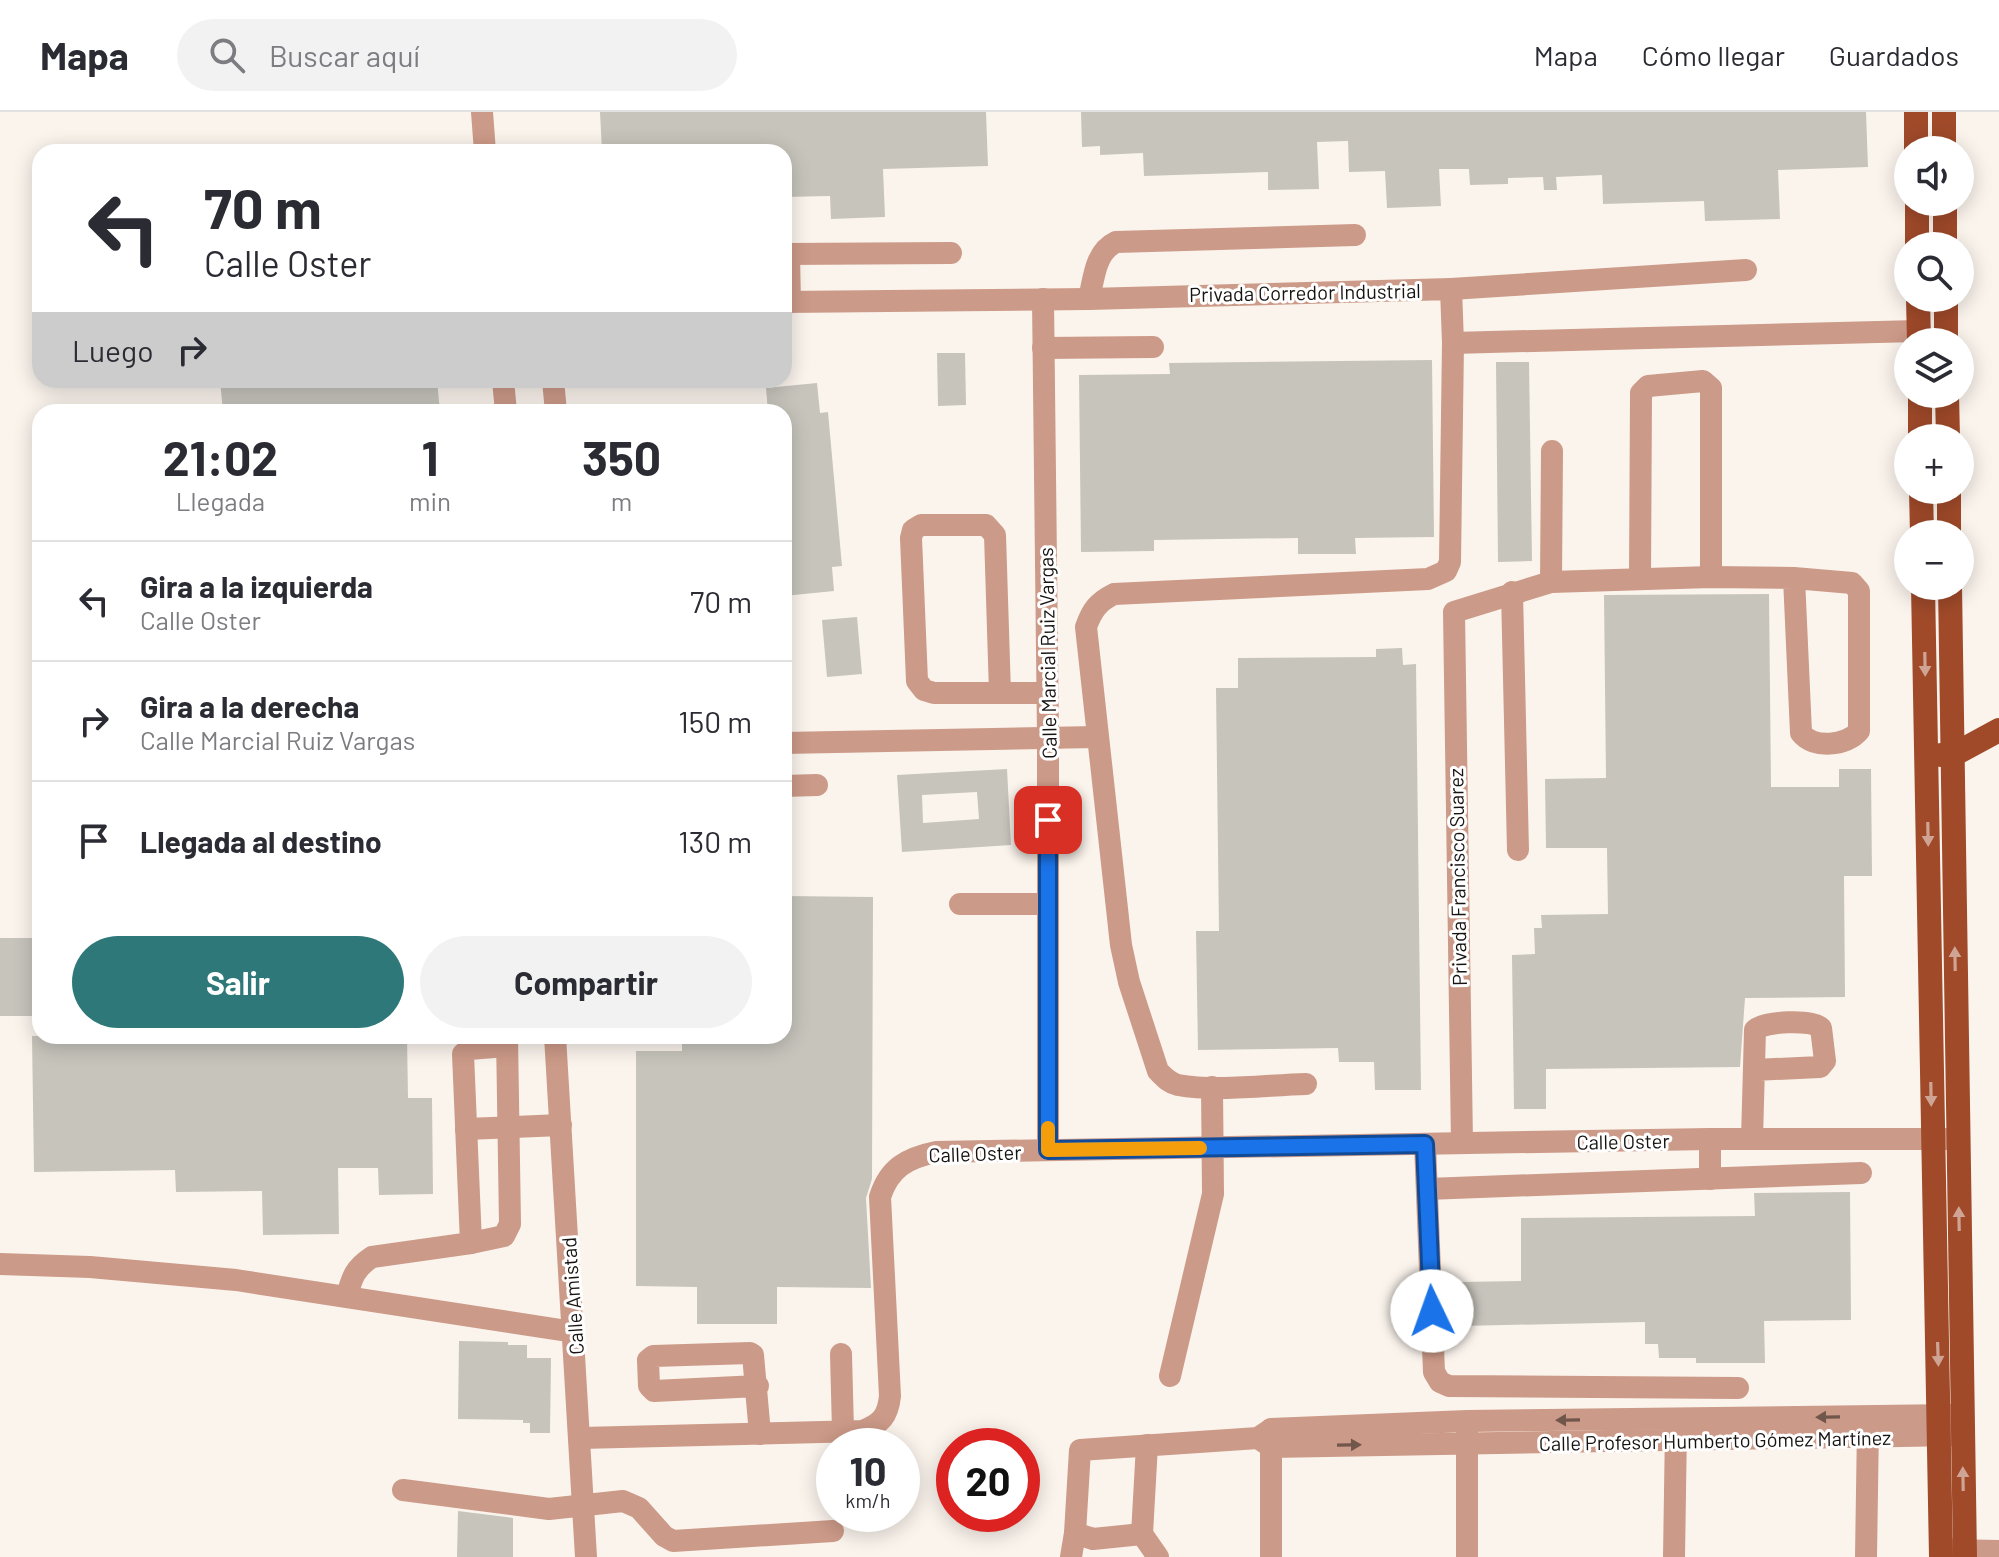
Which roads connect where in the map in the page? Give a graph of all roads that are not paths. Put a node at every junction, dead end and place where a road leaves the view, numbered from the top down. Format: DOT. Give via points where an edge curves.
graph roads {
  1 [pos="482,112"];
  2 [pos="1916,112"];
  3 [pos="1944,112"];
  4 [pos="1916,136"];
  5 [pos="1944,136"];
  6 [pos="484,144"];
  7 [pos="1355,235"];
  8 [pos="951,253"];
  9 [pos="792,254"];
  10 [pos="1746,270"];
  11 [pos="1451,289"];
  12 [pos="1043,299"];
  13 [pos="1089,299"];
  14 [pos="792,302"];
  15 [pos="1894,336"];
  16 [pos="1453,343"];
  17 [pos="1153,347"];
  18 [pos="1043,348"];
  19 [pos="1552,451"];
  20 [pos="1711,577"];
  21 [pos="1794,578"];
  22 [pos="1640,579"];
  23 [pos="1551,582"];
  24 [pos="1512,592"];
  25 [pos="1923,600"];
  26 [pos="1950,600"];
  27 [pos="1000,693"];
  28 [pos="1048,693"];
  29 [pos="1999,730"];
  30 [pos="1048,737"];
  31 [pos="1096,737"];
  32 [pos="792,743"];
  33 [pos="1953,755"];
  34 [pos="1927,756"];
  35 [pos="817,785"];
  36 [pos="792,786"];
  37 [pos="1518,850"];
  38 [pos="960,904"];
  39 [pos="1048,904"];
  40 [pos="493,1044"];
  41 [pos="507,1044"];
  42 [pos="556,1044"];
  43 [pos="1754,1070"];
  44 [pos="1306,1084"];
  45 [pos="1212,1087"];
  46 [pos="561,1125"];
  47 [pos="508,1128"];
  48 [pos="466,1129"];
  49 [pos="1710,1139"];
  50 [pos="1752,1139"];
  51 [pos="1932,1139"];
  52 [pos="1958,1139"];
  53 [pos="1462,1143"];
  54 [pos="1425,1144"];
  55 [pos="1214,1147"];
  56 [pos="1048,1150"];
  57 [pos="1861,1173"];
  58 [pos="1710,1179"];
  59 [pos="1427,1189"];
  60 [pos="471,1243"];
  61 [pos="0,1264"];
  62 [pos="347,1296"];
  63 [pos="574,1332"];
  64 [pos="841,1354"];
  65 [pos="1170,1376"];
  66 [pos="758,1386"];
  67 [pos="1738,1388"];
  68 [pos="1951,1425"];
  69 [pos="1868,1427"];
  70 [pos="843,1428"];
  71 [pos="870,1428"];
  72 [pos="1676,1429"];
  73 [pos="816,1432"];
  74 [pos="1467,1432"];
  75 [pos="760,1434"];
  76 [pos="581,1438"];
  77 [pos="1267,1438"];
  78 [pos="1147,1445"];
  79 [pos="403,1490"];
  80 [pos="585,1506"];
  81 [pos="817,1532"];
  82 [pos="1075,1533"];
  83 [pos="1142,1534"];
  84 [pos="1999,1551"];
  85 [pos="1953,1554"];
  86 [pos="586,1557"];
  87 [pos="1071,1557"];
  88 [pos="1158,1557"];
  89 [pos="1271,1557"];
  90 [pos="1467,1557"];
  91 [pos="1674,1557"];
  92 [pos="1866,1557"];
  1 -- 6 [label="street"];
  2 -- 4 [label="main road"];
  3 -- 5 [label="main road"];
  7 -- 13 [label="street" via="1116,242 1100,256"];
  8 -- 9 [label="street"];
  10 -- 11 [label="street"];
  11 -- 13 [label="street, Privada Corredor Industrial"];
  11 -- 16 [label="street, Privada Corredor Industrial"];
  12 -- 13 [label="street, Privada Corredor Industrial"];
  12 -- 14 [label="street, Privada Corredor Industrial"];
  12 -- 18 [label="street, Calle Marcial Ruiz Vargas"];
  15 -- 16 [label="street"];
  16 -- 31 [label="street, Privada Corredor Industrial" via="1446,571 1428,579 1114,594 1101,600 1086,627"];
  17 -- 18 [label="street"];
  18 -- 28 [label="street, Calle Marcial Ruiz Vargas"];
  19 -- 23 [label="street"];
  20 -- 21 [label="street"];
  20 -- 22 [label="street"];
  20 -- 22 [label="street" via="1711,388 1703,381 1648,386 1641,393"];
  21 -- 21 [label="street" via="1801,733 1809,741 1849,740 1859,731 1859,591 1852,583"];
  22 -- 23 [label="street"];
  23 -- 24 [label="street"];
  24 -- 37 [label="street"];
  24 -- 53 [label="street, Privada Francisco Suarez" via="1454,612"];
  25 -- 34 [label="main road, one-way"];
  26 -- 33 [label="main road"];
  27 -- 27 [label="street" via="934,693 917,681 911,538 921,525 986,525 995,535"];
  27 -- 28 [label="street"];
  28 -- 30 [label="street, Calle Marcial Ruiz Vargas"];
  29 -- 33 [label="main road"];
  30 -- 31 [label="street"];
  30 -- 32 [label="street"];
  30 -- 39 [label="street, Calle Marcial Ruiz Vargas"];
  31 -- 45 [label="street" via="1122,954 1153,1056 1167,1080"];
  33 -- 34 [label="main road"];
  52 -- 33 [label="main road, one-way"];
  34 -- 51 [label="main road, one-way"];
  35 -- 36 [label="street"];
  38 -- 39 [label="street"];
  39 -- 56 [label="street, Calle Marcial Ruiz Vargas"];
  40 -- 48 [label="street" via="463,1054"];
  41 -- 47 [label="street"];
  42 -- 46 [label="street, Calle Amistad"];
  43 -- 50 [label="street"];
  44 -- 45 [label="street"];
  45 -- 55 [label="street"];
  46 -- 47 [label="street"];
  46 -- 63 [label="street, Calle Amistad"];
  47 -- 48 [label="street"];
  47 -- 60 [label="street" via="509,1231 497,1239"];
  48 -- 60 [label="street"];
  49 -- 50 [label="street, Calle Oster"];
  49 -- 53 [label="street, Calle Oster"];
  49 -- 58 [label="street"];
  50 -- 51 [label="street, Calle Oster"];
  51 -- 52 [label="street, Calle Oster"];
  51 -- 68 [label="main road, one-way"];
  68 -- 52 [label="main road, one-way"];
  53 -- 54 [label="street, Calle Oster"];
  54 -- 55 [label="street, Calle Oster"];
  54 -- 59 [label="street"];
  55 -- 56 [label="street, Calle Oster"];
  55 -- 65 [label="street" via="1213,1194"];
  56 -- 71 [label="street, Calle Oster" via="936,1152 892,1170 879,1213 889,1409 883,1421"];
  57 -- 58 [label="street"];
  58 -- 59 [label="street"];
  59 -- 67 [label="street" via="1434,1372 1440,1382"];
  60 -- 62 [label="street" via="372,1257 353,1273"];
  61 -- 62 [label="street" via="173,1274"];
  62 -- 63 [label="street"];
  63 -- 76 [label="street, Calle Amistad"];
  64 -- 70 [label="street"];
  66 -- 66 [label="street" via="750,1353 648,1360 654,1391"];
  66 -- 75 [label="street"];
  68 -- 69 [label="street, Calle Profesor Humberto Gómez Martínez"];
  68 -- 85 [label="main road"];
  69 -- 72 [label="street, Calle Profesor Humberto Gómez Martínez"];
  69 -- 92 [label="street"];
  72 -- 74 [label="street, Calle Profesor Humberto Gómez Martínez"];
  72 -- 91 [label="street"];
  73 -- 75 [label="street, Calle Oster"];
  74 -- 77 [label="street, Calle Profesor Humberto Gómez Martínez"];
  74 -- 90 [label="street"];
  75 -- 76 [label="street, Calle Oster"];
  76 -- 80 [label="street, Calle Amistad"];
  77 -- 78 [label="street, Calle Profesor Humberto Gómez Martínez"];
  77 -- 89 [label="street"];
  78 -- 82 [label="street, Calle Profesor Humberto Gómez Martínez" via="1084,1449 1078,1455"];
  78 -- 83 [label="street"];
  79 -- 80 [label="street" via="549,1509"];
  80 -- 81 [label="street" via="633,1504 673,1541"];
  80 -- 86 [label="street, Calle Amistad"];
  82 -- 83 [label="street" via="1093,1539"];
  82 -- 87 [label="street"];
  83 -- 88 [label="street"];
  84 -- 85 [label="street"];
}
